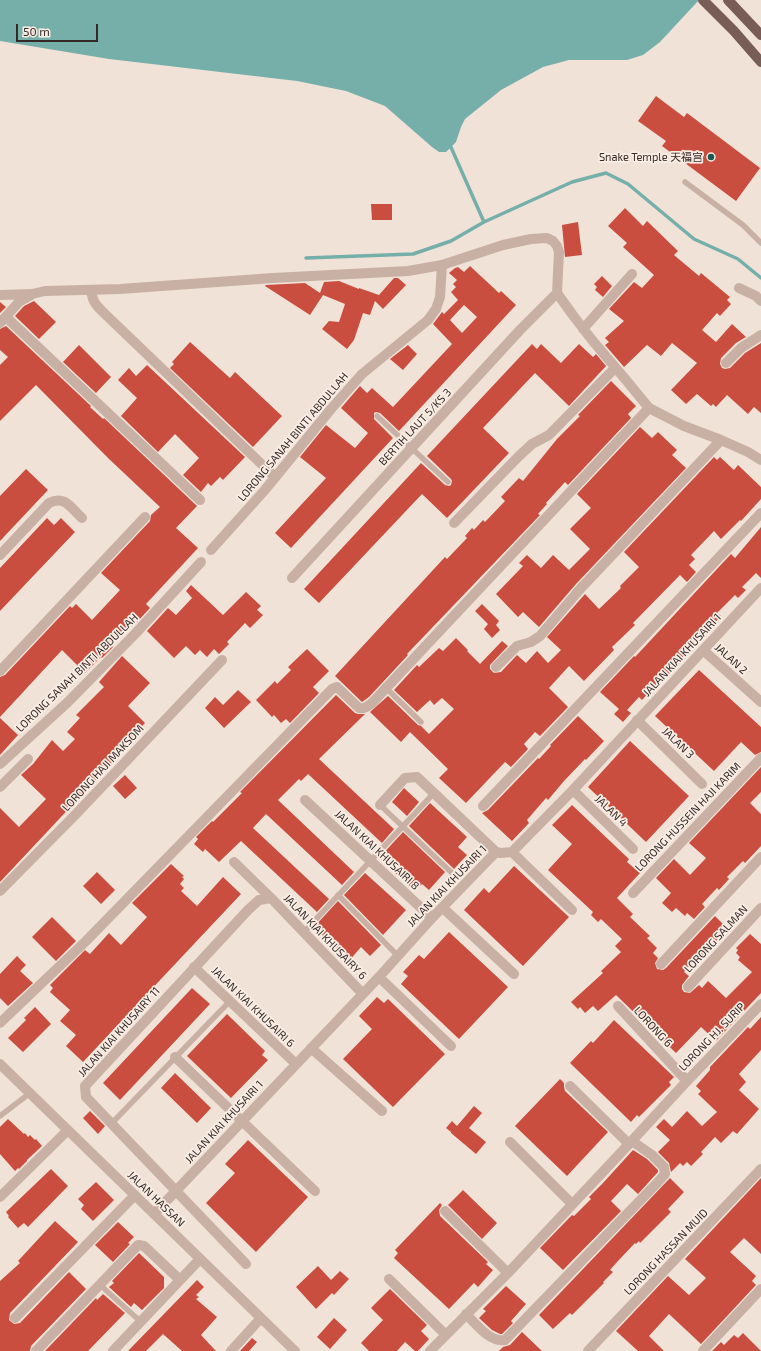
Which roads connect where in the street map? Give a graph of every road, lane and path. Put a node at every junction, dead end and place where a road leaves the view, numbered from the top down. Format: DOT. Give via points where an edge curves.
graph roads {
  1 [pos="703,0"];
  2 [pos="728,0"];
  3 [pos="761,35"];
  4 [pos="761,62"];
  5 [pos="685,182"];
  6 [pos="761,243"];
  7 [pos="442,265"];
  8 [pos="632,274"];
  9 [pos="739,288"];
  10 [pos="92,290"];
  11 [pos="557,293"];
  12 [pos="32,294"];
  13 [pos="0,295"];
  14 [pos="761,301"];
  15 [pos="3,320"];
  16 [pos="582,329"];
  17 [pos="761,335"];
  18 [pos="726,363"];
  19 [pos="615,368"];
  20 [pos="649,408"];
  21 [pos="377,416"];
  22 [pos="721,440"];
  23 [pos="412,448"];
  24 [pos="748,452"];
  25 [pos="761,454"];
  26 [pos="761,460"];
  27 [pos="275,477"];
  28 [pos="448,482"];
  29 [pos="200,500"];
  30 [pos="761,513"];
  31 [pos="145,517"];
  32 [pos="82,518"];
  33 [pos="454,523"];
  34 [pos="211,550"];
  35 [pos="0,554"];
  36 [pos="200,562"];
  37 [pos="292,578"];
  38 [pos="761,588"];
  39 [pos="703,650"];
  40 [pos="222,660"];
  41 [pos="496,667"];
  42 [pos="0,671"];
  43 [pos="386,688"];
  44 [pos="761,702"];
  45 [pos="637,720"];
  46 [pos="421,722"];
  47 [pos="761,758"];
  48 [pos="28,759"];
  49 [pos="0,764"];
  50 [pos="702,784"];
  51 [pos="0,787"];
  52 [pos="573,790"];
  53 [pos="434,793"];
  54 [pos="305,800"];
  55 [pos="380,805"];
  56 [pos="483,806"];
  57 [pos="402,827"];
  58 [pos="633,849"];
  59 [pos="496,852"];
  60 [pos="512,852"];
  61 [pos="761,857"];
  62 [pos="370,861"];
  63 [pos="234,862"];
  64 [pos="452,873"];
  65 [pos="0,891"];
  66 [pos="633,893"];
  67 [pos="338,896"];
  68 [pos="270,898"];
  69 [pos="443,908"];
  70 [pos="761,908"];
  71 [pos="572,910"];
  72 [pos="432,918"];
  73 [pos="304,932"];
  74 [pos="398,956"];
  75 [pos="661,964"];
  76 [pos="194,967"];
  77 [pos="514,974"];
  78 [pos="378,977"];
  79 [pos="688,986"];
  80 [pos="362,993"];
  81 [pos="230,1001"];
  82 [pos="761,1004"];
  83 [pos="618,1006"];
  84 [pos="0,1023"];
  85 [pos="451,1046"];
  86 [pos="311,1048"];
  87 [pos="175,1058"];
  88 [pos="0,1064"];
  89 [pos="296,1064"];
  90 [pos="684,1084"];
  91 [pos="570,1086"];
  92 [pos="30,1093"];
  93 [pos="382,1111"];
  94 [pos="0,1116"];
  95 [pos="242,1121"];
  96 [pos="111,1124"];
  97 [pos="68,1130"];
  98 [pos="510,1142"];
  99 [pos="631,1143"];
  100 [pos="761,1169"];
  101 [pos="176,1191"];
  102 [pos="315,1191"];
  103 [pos="135,1195"];
  104 [pos="0,1197"];
  105 [pos="572,1204"];
  106 [pos="445,1211"];
  107 [pos="154,1214"];
  108 [pos="200,1259"];
  109 [pos="246,1264"];
  110 [pos="508,1273"];
  111 [pos="389,1278"];
  112 [pos="180,1280"];
  113 [pos="99,1284"];
  114 [pos="761,1289"];
  115 [pos="466,1314"];
  116 [pos="15,1318"];
  117 [pos="261,1318"];
  118 [pos="141,1322"];
  119 [pos="446,1335"];
  120 [pos="36,1351"];
  121 [pos="113,1351"];
  122 [pos="231,1351"];
  123 [pos="295,1351"];
  124 [pos="430,1351"];
  125 [pos="588,1351"];
  126 [pos="703,1351"];
  1 -- 4 [label="main road"];
  2 -- 3 [label="main road"];
  5 -- 6 [label="lane" via="743,225"];
  7 -- 10 [label="street" via="408,271"];
  7 -- 11 [label="street" via="502,245 531,238 547,238 558,246"];
  7 -- 27 [label="street, LORONG SANAH BINTI ABDULLAH" via="440,296 436,309 428,320 362,374"];
  8 -- 16 [label="street"];
  9 -- 14 [label="street"];
  10 -- 12 [label="street" via="44,291"];
  10 -- 27 [label="street" via="94,303"];
  11 -- 16 [label="street"];
  11 -- 23 [label="street, BERTIH LAUT 5/KS 3"];
  12 -- 13 [label="street"];
  12 -- 15 [label="street" via="20,301"];
  15 -- 29 [label="street"];
  16 -- 19 [label="street"];
  17 -- 18 [label="street" via="741,348"];
  19 -- 20 [label="street"];
  19 -- 33 [label="street" via="548,435 518,456"];
  20 -- 22 [label="street" via="684,426"];
  20 -- 43 [label="street"];
  21 -- 23 [label="lane"];
  22 -- 24 [label="street"];
  22 -- 41 [label="street" via="581,588 540,636 517,646"];
  23 -- 28 [label="lane"];
  23 -- 37 [label="street, BERTIH LAUT 5/KS 3"];
  24 -- 25 [label="street"];
  24 -- 26 [label="street"];
  27 -- 34 [label="street, LORONG SANAH BINTI ABDULLAH"];
  30 -- 56 [label="street"];
  31 -- 42 [label="street"];
  32 -- 35 [label="street" via="64,501 56,499 49,503"];
  36 -- 49 [label="street, LORONG SANAH BINTI ABDULLAH" via="130,640 68,702"];
  38 -- 39 [label="street, JALAN KIAI KHUSAIRI 1"];
  39 -- 44 [label="street, JALAN 2"];
  39 -- 45 [label="street, JALAN KIAI KHUSAIRI 1"];
  40 -- 65 [label="street, LORONG HAJI MAKSOM"];
  43 -- 46 [label="lane"];
  43 -- 84 [label="street" via="368,707 363,708 359,708 336,687 332,689 86,941"];
  45 -- 50 [label="street, JALAN 3"];
  45 -- 52 [label="street, JALAN KIAI KHUSAIRI 1"];
  47 -- 66 [label="street, LORONG HUSSEIN HAJI KARIM"];
  48 -- 51 [label="street"];
  52 -- 58 [label="street, JALAN 4"];
  52 -- 60 [label="street, JALAN KIAI KHUSAIRI 1"];
  53 -- 55 [label="street" via="417,777 405,778"];
  53 -- 57 [label="lane"];
  53 -- 59 [label="street"];
  54 -- 62 [label="street, JALAN KIAI KHUSAIRI 8"];
  55 -- 57 [label="lane"];
  57 -- 62 [label="lane"];
  57 -- 64 [label="lane"];
  59 -- 60 [label="street, JALAN KIAI KHUSAIRI 1"];
  59 -- 69 [label="street, JALAN KIAI KHUSAIRI 1"];
  60 -- 71 [label="street"];
  61 -- 75 [label="street"];
  62 -- 67 [label="lane"];
  62 -- 72 [label="street, JALAN KIAI KHUSAIRI 8"];
  63 -- 68 [label="street"];
  67 -- 73 [label="lane"];
  67 -- 74 [label="lane"];
  68 -- 73 [label="street, JALAN KIAI KHUSAIRY 6"];
  68 -- 76 [label="street, JALAN KIAI KHUSAIRY 11" via="259,900"];
  69 -- 72 [label="street, JALAN KIAI KHUSAIRI 1"];
  69 -- 77 [label="street"];
  70 -- 79 [label="street, LORONG SALMAN"];
  72 -- 74 [label="street, JALAN KIAI KHUSAIRI 1"];
  73 -- 80 [label="street, JALAN KIAI KHUSAIRY 6"];
  74 -- 78 [label="street, JALAN KIAI KHUSAIRI 1"];
  76 -- 81 [label="street, JALAN KIAI KHUSAIRI 6"];
  76 -- 96 [label="street, JALAN KIAI KHUSAIRY 11" via="85,1086 86,1097"];
  78 -- 80 [label="street, JALAN KIAI KHUSAIRI 1"];
  78 -- 85 [label="street"];
  80 -- 86 [label="street, JALAN KIAI KHUSAIRI 1"];
  81 -- 87 [label="lane"];
  81 -- 89 [label="street, JALAN KIAI KHUSAIRI 6"];
  82 -- 90 [label="street, LORONG HJ. SURIP"];
  83 -- 90 [label="street, LORONG 6"];
  86 -- 89 [label="street, JALAN KIAI KHUSAIRI 1"];
  86 -- 93 [label="street"];
  87 -- 95 [label="street"];
  87 -- 96 [label="lane"];
  88 -- 92 [label="street, JALAN HASSAN"];
  89 -- 95 [label="street, JALAN KIAI KHUSAIRI 1"];
  90 -- 99 [label="street, LORONG HJ. SURIP"];
  91 -- 99 [label="street"];
  92 -- 94 [label="lane"];
  92 -- 97 [label="street, JALAN HASSAN"];
  95 -- 101 [label="street, JALAN KIAI KHUSAIRI 1"];
  95 -- 102 [label="street"];
  96 -- 101 [label="street, JALAN KIAI KHUSAIRY 11"];
  97 -- 103 [label="street, JALAN HASSAN"];
  97 -- 104 [label="street"];
  98 -- 105 [label="street"];
  99 -- 105 [label="street, LORONG HJ. SURIP"];
  99 -- 115 [label="street" via="652,1155 664,1167 665,1174 658,1182 505,1340 492,1339"];
  100 -- 125 [label="street, LORONG HASSAN MUID"];
  101 -- 107 [label="street, JALAN KIAI KHUSAIRI 1"];
  101 -- 109 [label="street, JALAN KIAI KHUSAIRY 11"];
  103 -- 107 [label="street, JALAN HASSAN"];
  103 -- 116 [label="street"];
  105 -- 110 [label="street, LORONG HJ. SURIP"];
  106 -- 110 [label="street"];
  107 -- 108 [label="street, JALAN HASSAN"];
  108 -- 112 [label="street"];
  108 -- 117 [label="street, JALAN HASSAN"];
  110 -- 115 [label="street, LORONG HJ. SURIP"];
  111 -- 119 [label="street"];
  112 -- 113 [label="street" via="144,1246 138,1245"];
  112 -- 118 [label="street"];
  113 -- 118 [label="lane"];
  113 -- 120 [label="street"];
  114 -- 126 [label="street"];
  115 -- 119 [label="street, LORONG HJ. SURIP"];
  117 -- 122 [label="street"];
  117 -- 123 [label="street, JALAN HASSAN"];
  118 -- 121 [label="street"];
  119 -- 124 [label="street, LORONG HJ. SURIP"];
}
